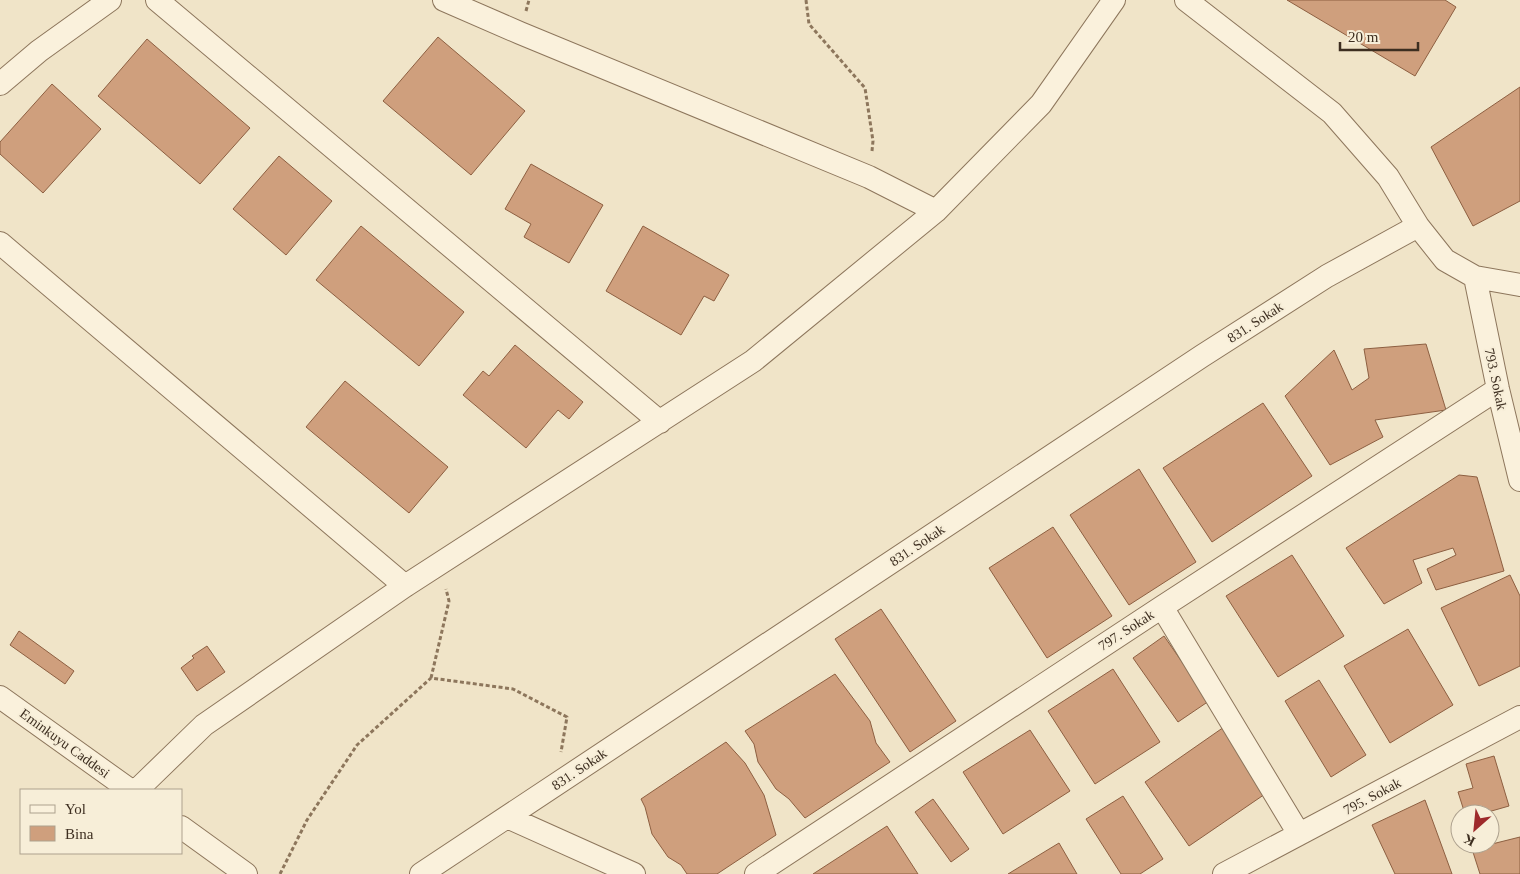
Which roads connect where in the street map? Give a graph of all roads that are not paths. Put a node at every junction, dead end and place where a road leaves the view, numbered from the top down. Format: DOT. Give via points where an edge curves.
graph roads {
  1 [pos="110,0"];
  2 [pos="157,0"];
  3 [pos="444,0"];
  4 [pos="1114,0"];
  5 [pos="1186,0"];
  6 [pos="0,84"];
  7 [pos="936,210"];
  8 [pos="1418,226"];
  9 [pos="0,243"];
  10 [pos="1474,277"];
  11 [pos="1520,285"];
  12 [pos="1498,389"];
  13 [pos="660,422"];
  14 [pos="1520,480"];
  15 [pos="406,586"];
  16 [pos="1162,607"];
  17 [pos="0,697"];
  18 [pos="1520,717"];
  19 [pos="129,789"];
  20 [pos="138,789"];
  21 [pos="507,817"];
  22 [pos="182,828"];
  23 [pos="1300,834"];
  24 [pos="246,874"];
  25 [pos="421,874"];
  26 [pos="634,874"];
  27 [pos="756,874"];
  28 [pos="1224,874"];
  1 -- 6 [label="street" via="39,51"];
  2 -- 13 [label="street"];
  3 -- 7 [label="street" via="869,177"];
  4 -- 7 [label="street" via="1041,104"];
  5 -- 8 [label="street" via="1332,113 1388,177"];
  7 -- 13 [label="street" via="753,361"];
  8 -- 10 [label="street" via="1445,260"];
  8 -- 21 [label="street, 831. Sokak" via="1327,276 1227,340"];
  9 -- 15 [label="street"];
  10 -- 11 [label="street"];
  10 -- 12 [label="street, 793. Sokak"];
  12 -- 14 [label="street, 793. Sokak"];
  12 -- 16 [label="street, 797. Sokak"];
  13 -- 15 [label="street"];
  15 -- 20 [label="street" via="204,726"];
  16 -- 23 [label="street"];
  16 -- 27 [label="street, 797. Sokak"];
  17 -- 19 [label="street, Eminkuyu Caddesi"];
  18 -- 23 [label="street, 795. Sokak"];
  21 -- 25 [label="street, 831. Sokak"];
  21 -- 26 [label="street"];
  22 -- 24 [label="street"];
  23 -- 28 [label="street, 795. Sokak"];
}
